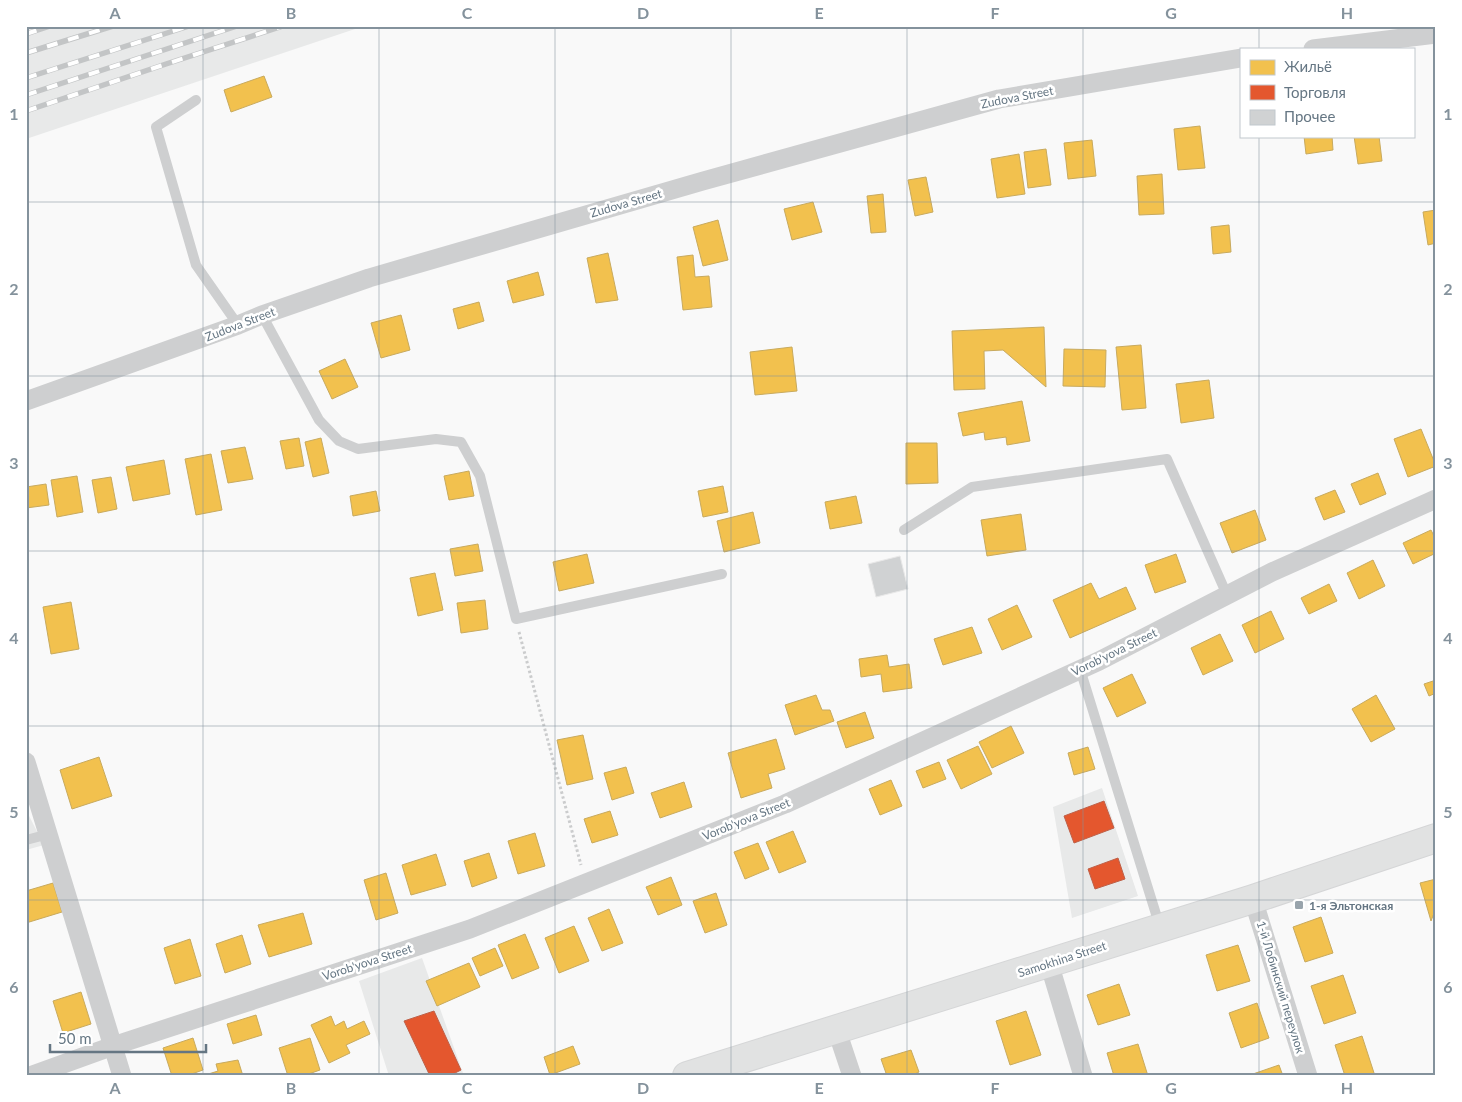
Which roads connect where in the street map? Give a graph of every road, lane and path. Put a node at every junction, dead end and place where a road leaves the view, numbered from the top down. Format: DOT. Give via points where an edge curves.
graph roads {
  1 [pos="1436,34"];
  2 [pos="1321,48"];
  3 [pos="1240,58"];
  4 [pos="196,100"];
  5 [pos="262,314"];
  6 [pos="238,325"];
  7 [pos="26,401"];
  8 [pos="1436,499"];
  9 [pos="904,530"];
  10 [pos="722,574"];
  11 [pos="1226,595"];
  12 [pos="516,619"];
  13 [pos="1080,669"];
  14 [pos="26,762"];
  15 [pos="48,834"];
  16 [pos="1436,838"];
  17 [pos="26,840"];
  18 [pos="586,883"];
  19 [pos="1253,899"];
  20 [pos="1160,928"];
  21 [pos="1049,963"];
  22 [pos="836,1028"];
  23 [pos="113,1046"];
  24 [pos="30,1076"];
  25 [pos="122,1076"];
  26 [pos="687,1076"];
  27 [pos="852,1076"];
  28 [pos="1083,1076"];
  29 [pos="1308,1076"];
  1 -- 2 [label="street"];
  3 -- 5 [label="street, Zudova Street" via="999,99 379,275"];
  4 -- 6 [label="lane" via="156,127 196,265"];
  5 -- 6 [label="street, Zudova Street"];
  5 -- 12 [label="lane" via="319,420 339,441 358,449 436,440 461,442 480,476"];
  6 -- 7 [label="street, Zudova Street"];
  8 -- 11 [label="street, Vorob'yova Street"];
  9 -- 11 [label="lane" via="972,487 1167,459"];
  10 -- 12 [label="lane"];
  11 -- 13 [label="street, Vorob'yova Street"];
  12 -- 18 [label="path"];
  13 -- 18 [label="street, Vorob'yova Street" via="785,804"];
  13 -- 20 [label="lane"];
  14 -- 15 [label="street"];
  15 -- 17 [label="lane"];
  15 -- 23 [label="street"];
  16 -- 19 [label="street, Samokhina Street"];
  18 -- 23 [label="street, Vorob'yova Street" via="470,929"];
  19 -- 20 [label="street, Samokhina Street"];
  19 -- 29 [label="street, 1-й Лобинский переулок"];
  20 -- 21 [label="street, Samokhina Street"];
  21 -- 22 [label="street, Samokhina Street"];
  21 -- 28 [label="street"];
  22 -- 26 [label="street, Samokhina Street"];
  22 -- 27 [label="street"];
  23 -- 24 [label="street, Vorob'yova Street"];
  23 -- 25 [label="street"];
}
